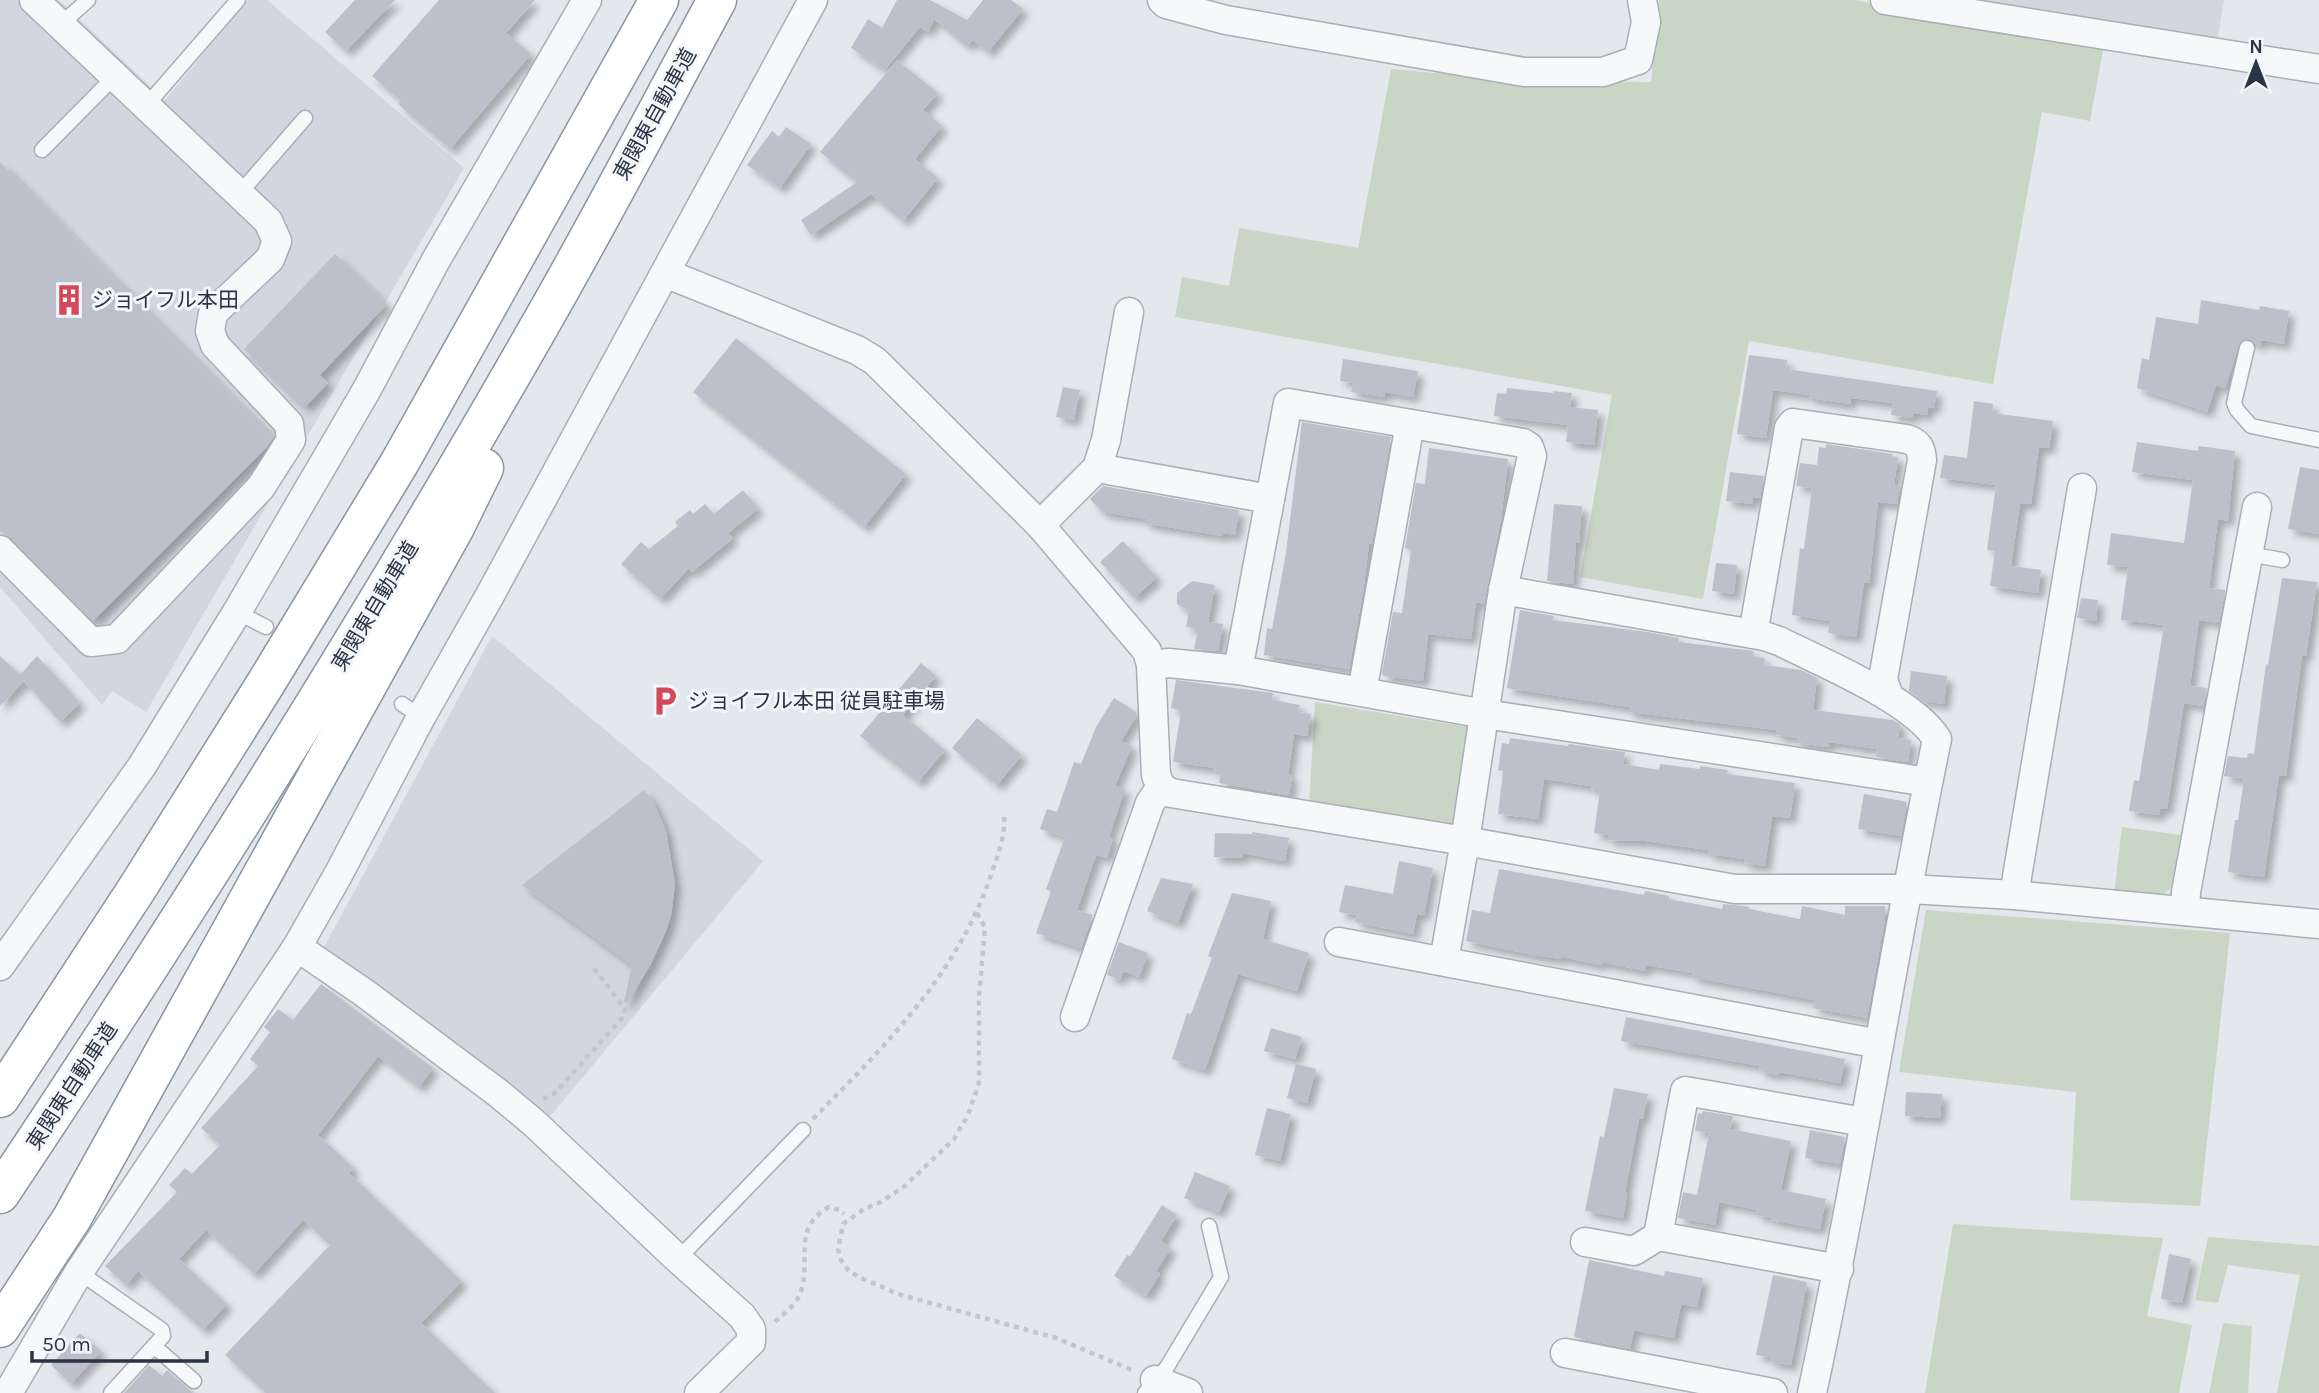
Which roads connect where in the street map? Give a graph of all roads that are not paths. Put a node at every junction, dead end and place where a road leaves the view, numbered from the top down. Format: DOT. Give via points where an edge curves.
graph roads {
  1 [pos="34,0"];
  2 [pos="88,0"];
  3 [pos="238,0"];
  4 [pos="587,0"];
  5 [pos="659,0"];
  6 [pos="718,0"];
  7 [pos="813,0"];
  8 [pos="1162,0"];
  9 [pos="1642,0"];
  10 [pos="1885,0"];
  11 [pos="60,25"];
  12 [pos="2319,69"];
  13 [pos="115,76"];
  14 [pos="146,106"];
  15 [pos="305,118"];
  16 [pos="43,150"];
  17 [pos="239,194"];
  18 [pos="665,273"];
  19 [pos="1129,312"];
  20 [pos="538,330"];
  21 [pos="2247,348"];
  22 [pos="1410,425"];
  23 [pos="2319,440"];
  24 [pos="1097,468"];
  25 [pos="2082,488"];
  26 [pos="1270,499"];
  27 [pos="2257,507"];
  28 [pos="1040,525"];
  29 [pos="0,550"];
  30 [pos="2248,554"];
  31 [pos="2282,561"];
  32 [pos="1503,590"];
  33 [pos="237,612"];
  34 [pos="266,627"];
  35 [pos="1752,634"];
  36 [pos="1151,666"];
  37 [pos="1238,670"];
  38 [pos="1362,692"];
  39 [pos="1889,697"];
  40 [pos="1485,714"];
  41 [pos="1928,782"];
  42 [pos="1161,787"];
  43 [pos="1465,841"];
  44 [pos="1909,889"];
  45 [pos="2014,895"];
  46 [pos="2185,911"];
  47 [pos="2319,924"];
  48 [pos="1339,942"];
  49 [pos="297,947"];
  50 [pos="1444,961"];
  51 [pos="0,966"];
  52 [pos="1074,1017"];
  53 [pos="1879,1044"];
  54 [pos="0,1098"];
  55 [pos="1864,1122"];
  56 [pos="803,1130"];
  57 [pos="0,1194"];
  58 [pos="1209,1226"];
  59 [pos="1658,1237"];
  60 [pos="1584,1242"];
  61 [pos="678,1259"];
  62 [pos="1839,1269"];
  63 [pos="79,1272"];
  64 [pos="0,1328"];
  65 [pos="155,1347"];
  66 [pos="1565,1353"];
  67 [pos="194,1381"];
  68 [pos="1150,1386"];
  69 [pos="8,1393"];
  70 [pos="111,1393"];
  71 [pos="699,1393"];
  72 [pos="1188,1393"];
  73 [pos="1773,1393"];
  74 [pos="1812,1393"];
  1 -- 11 [label="street"];
  2 -- 11 [label="lane"];
  3 -- 14 [label="lane"];
  4 -- 33 [label="street"];
  5 -- 54 [label="highway" via="393,473 145,875"];
  6 -- 20 [label="highway, 東関東自動車道"];
  7 -- 18 [label="street"];
  8 -- 9 [label="street" via="1226,20 1524,72 1604,72 1638,60 1646,22"];
  10 -- 12 [label="street"];
  11 -- 13 [label="street"];
  13 -- 14 [label="street"];
  13 -- 16 [label="lane"];
  14 -- 17 [label="street"];
  15 -- 17 [label="lane"];
  17 -- 29 [label="street" via="268,222 277,241 270,259 213,313 210,331 215,345 289,425 291,440 261,487 117,639 91,642"];
  18 -- 28 [label="street" via="875,361"];
  18 -- 49 [label="street" via="411,710 338,875"];
  19 -- 24 [label="street"];
  20 -- 57 [label="highway, 東関東自動車道" via="313,709"];
  20 -- 64 [label="highway" via="503,430 455,527 72,1218"];
  21 -- 23 [label="lane" via="2234,403 2237,410 2251,426"];
  22 -- 26 [label="street" via="1288,403"];
  22 -- 32 [label="street" via="1529,447 1532,456"];
  22 -- 38 [label="street"];
  24 -- 26 [label="street"];
  24 -- 28 [label="street"];
  25 -- 45 [label="street"];
  26 -- 37 [label="street"];
  27 -- 30 [label="street"];
  28 -- 36 [label="street" via="1147,651"];
  30 -- 31 [label="lane"];
  30 -- 46 [label="street"];
  32 -- 35 [label="street"];
  32 -- 40 [label="street"];
  33 -- 34 [label="lane"];
  33 -- 51 [label="street" via="142,766"];
  35 -- 39 [label="street" via="1779,641"];
  35 -- 39 [label="street" via="1793,423 1917,442 1922,460 1883,679"];
  36 -- 37 [label="street" via="1169,663"];
  36 -- 42 [label="street" via="1156,775"];
  37 -- 38 [label="street"];
  38 -- 40 [label="street"];
  39 -- 41 [label="street" via="1937,739"];
  40 -- 41 [label="street"];
  40 -- 43 [label="street"];
  41 -- 44 [label="street"];
  42 -- 43 [label="street" via="1184,796"];
  42 -- 52 [label="street" via="1150,803"];
  43 -- 44 [label="street" via="1735,889"];
  43 -- 50 [label="street"];
  44 -- 45 [label="street"];
  44 -- 53 [label="street"];
  45 -- 46 [label="street"];
  46 -- 47 [label="street"];
  48 -- 50 [label="street"];
  49 -- 61 [label="street" via="498,1093"];
  49 -- 63 [label="street"];
  50 -- 53 [label="street"];
  53 -- 55 [label="street"];
  55 -- 59 [label="street" via="1685,1091"];
  55 -- 62 [label="street"];
  56 -- 61 [label="lane"];
  58 -- 68 [label="lane" via="1221,1277 1167,1367"];
  59 -- 60 [label="street" via="1634,1251"];
  59 -- 62 [label="street"];
  61 -- 71 [label="street" via="751,1329 751,1342"];
  62 -- 74 [label="street"];
  63 -- 65 [label="lane" via="162,1330"];
  63 -- 69 [label="street"];
  65 -- 67 [label="lane"];
  65 -- 70 [label="lane"];
  66 -- 73 [label="street"];
  68 -- 72 [label="street"];
}
